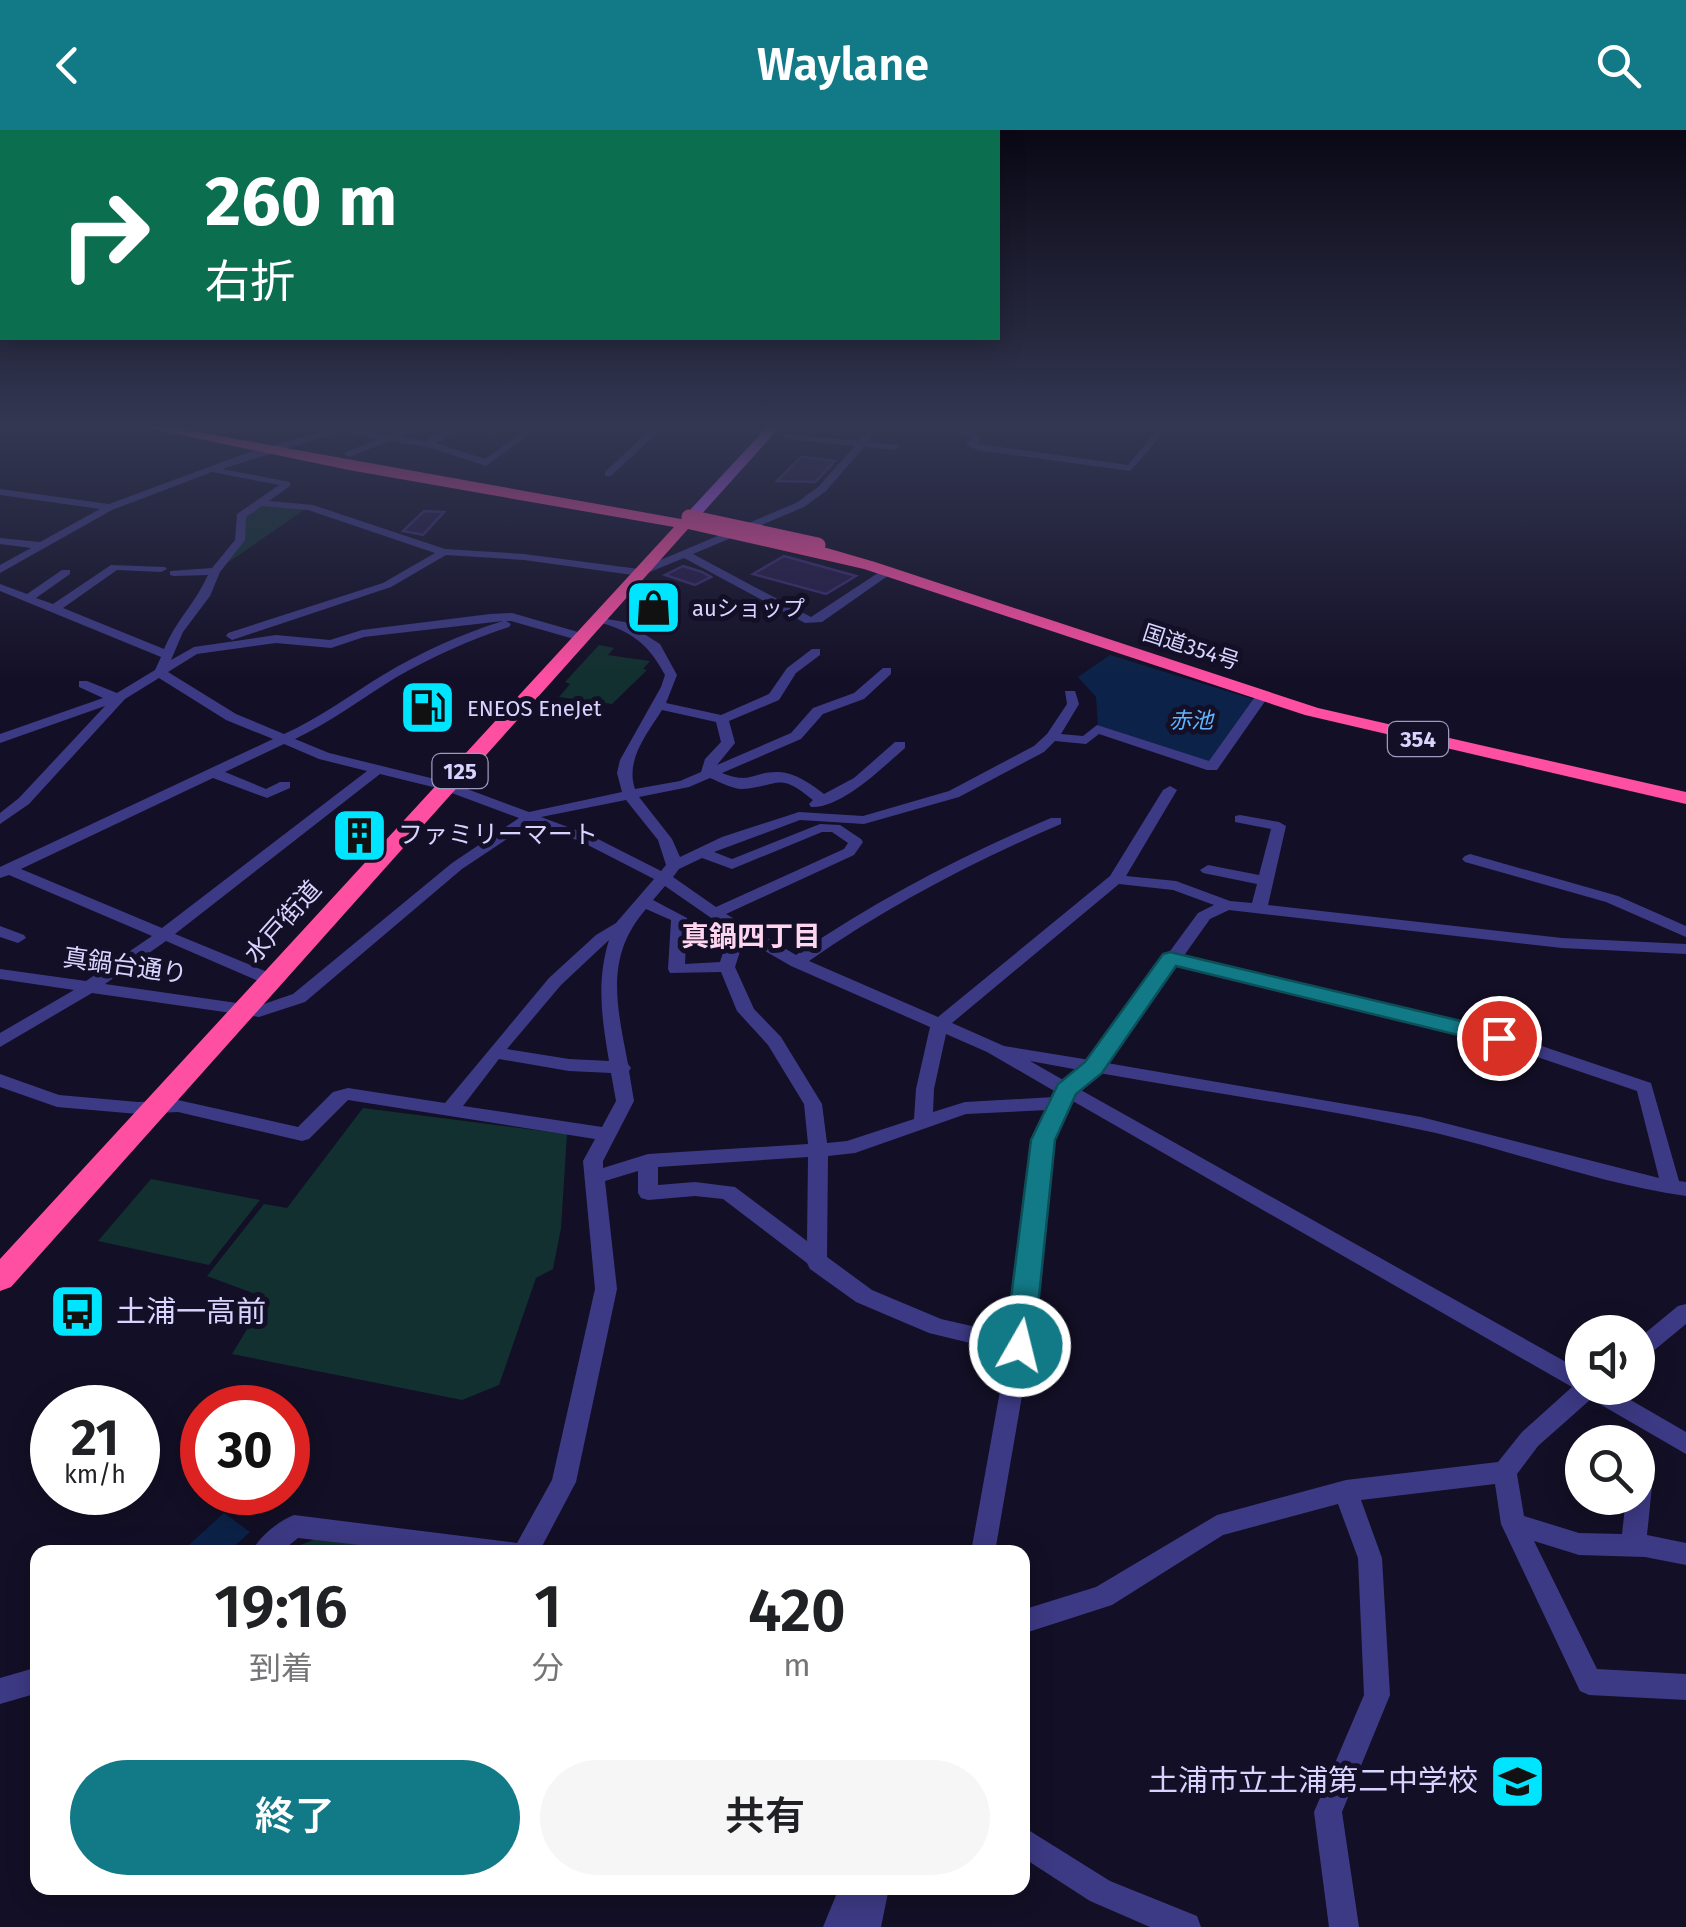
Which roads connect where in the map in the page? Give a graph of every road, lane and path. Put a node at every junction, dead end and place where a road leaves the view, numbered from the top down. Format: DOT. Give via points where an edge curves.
graph roads {
  1 [pos="101,512"];
  2 [pos="246,512"];
  3 [pos="324,512"];
  4 [pos="646,512"];
  5 [pos="647,512"];
  6 [pos="695,512"];
  7 [pos="785,512"];
  8 [pos="688,519"];
  9 [pos="757,526"];
  10 [pos="737,535"];
  11 [pos="0,541"];
  12 [pos="38,545"];
  13 [pos="444,552"];
  14 [pos="657,555"];
  15 [pos="688,556"];
  16 [pos="674,562"];
  17 [pos="0,570"];
  18 [pos="214,571"];
  19 [pos="66,572"];
  20 [pos="640,573"];
  21 [pos="885,573"];
  22 [pos="0,587"];
  23 [pos="30,597"];
  24 [pos="56,607"];
  25 [pos="598,619"];
  26 [pos="520,620"];
  27 [pos="581,638"];
  28 [pos="194,650"];
  29 [pos="816,652"];
  30 [pos="165,654"];
  31 [pos="1158,660"];
  32 [pos="160,670"];
  33 [pos="887,671"];
  34 [pos="83,684"];
  35 [pos="1070,694"];
  36 [pos="119,697"];
  37 [pos="1262,697"];
  38 [pos="656,706"];
  39 [pos="722,719"];
  40 [pos="1052,737"];
  41 [pos="0,739"];
  42 [pos="284,740"];
  43 [pos="900,744"];
  44 [pos="211,772"];
  45 [pos="374,772"];
  46 [pos="708,772"];
  47 [pos="285,785"];
  48 [pos="446,786"];
  49 [pos="1170,790"];
  50 [pos="629,795"];
  51 [pos="1686,795"];
  52 [pos="822,800"];
  53 [pos="799,816"];
  54 [pos="529,818"];
  55 [pos="1240,819"];
  56 [pos="0,820"];
  57 [pos="1056,821"];
  58 [pos="705,854"];
  59 [pos="1470,859"];
  60 [pos="1208,870"];
  61 [pos="5,872"];
  62 [pos="670,873"];
  63 [pos="1116,879"];
  64 [pos="1264,880"];
  65 [pos="644,902"];
  66 [pos="1227,905"];
  67 [pos="1259,908"];
  68 [pos="716,912"];
  69 [pos="622,926"];
  70 [pos="0,930"];
  71 [pos="738,930"];
  72 [pos="1686,932"];
  73 [pos="18,938"];
  74 [pos="161,938"];
  75 [pos="1686,948"];
  76 [pos="1170,958"];
  77 [pos="797,962"];
  78 [pos="727,967"];
  79 [pos="0,974"];
  80 [pos="271,980"];
  81 [pos="89,986"];
  82 [pos="243,1009"];
  83 [pos="939,1025"];
  84 [pos="0,1042"];
  85 [pos="993,1048"];
  86 [pos="495,1052"];
  87 [pos="622,1068"];
  88 [pos="1094,1068"];
  89 [pos="0,1080"];
  90 [pos="1063,1096"];
  91 [pos="154,1106"];
  92 [pos="450,1110"];
  93 [pos="923,1122"];
  94 [pos="604,1134"];
  95 [pos="818,1148"];
  96 [pos="648,1161"];
  97 [pos="596,1177"];
  98 [pos="1678,1188"];
  99 [pos="817,1263"];
  100 [pos="5,1268"];
  101 [pos="1686,1312"];
  102 [pos="1655,1338"];
  103 [pos="1020,1346"];
  104 [pos="1565,1374"];
  105 [pos="1566,1405"];
  106 [pos="1619,1405"];
  107 [pos="1686,1444"];
  108 [pos="1505,1472"];
  109 [pos="1346,1491"];
  110 [pos="1637,1515"];
  111 [pos="1513,1524"];
  112 [pos="272,1545"];
  113 [pos="452,1545"];
  114 [pos="530,1545"];
  115 [pos="983,1545"];
  116 [pos="1633,1546"];
  117 [pos="1686,1554"];
  118 [pos="1030,1620"];
  119 [pos="30,1682"];
  120 [pos="1686,1688"];
  121 [pos="0,1691"];
  122 [pos="1030,1845"];
  123 [pos="851,1895"];
  124 [pos="873,1895"];
  125 [pos="838,1927"];
  126 [pos="866,1927"];
  127 [pos="1186,1927"];
  128 [pos="1344,1927"];
  1 -- 12 [label="street"];
  2 -- 18 [label="street" via="240,540"];
  3 -- 13 [label="street"];
  4 -- 8 [label="highway"];
  5 -- 8 [label="highway"];
  6 -- 8 [label="main road, 水戸街道"];
  7 -- 9 [label="street"];
  8 -- 9 [label="highway"];
  8 -- 10 [label="highway"];
  8 -- 14 [label="highway, 水戸街道 / 125"];
  8 -- 31 [label="highway, 国道354号 / 354, bridge" via="816,547"];
  9 -- 10 [label="street"];
  9 -- 31 [label="highway" via="948,577"];
  10 -- 15 [label="street"];
  10 -- 21 [label="highway"];
  11 -- 12 [label="street"];
  12 -- 17 [label="street"];
  13 -- 20 [label="street"];
  13 -- 28 [label="street" via="388,585"];
  14 -- 16 [label="street"];
  14 -- 20 [label="highway, 水戸街道 / 125"];
  15 -- 16 [label="street"];
  15 -- 21 [label="street" via="809,621"];
  16 -- 20 [label="street"];
  18 -- 24 [label="street" via="114,567"];
  18 -- 30 [label="street"];
  19 -- 23 [label="street"];
  20 -- 25 [label="highway, 水戸街道 / 125"];
  21 -- 31 [label="highway"];
  22 -- 23 [label="street"];
  23 -- 24 [label="street"];
  24 -- 30 [label="street"];
  25 -- 27 [label="highway, 水戸街道 / 125"];
  25 -- 38 [label="street" via="621,625 659,650 672,680"];
  26 -- 27 [label="street"];
  26 -- 28 [label="street" via="362,634 331,644 276,639"];
  26 -- 42 [label="street" via="428,658"];
  27 -- 48 [label="highway, 水戸街道 / 125"];
  28 -- 32 [label="street"];
  29 -- 39 [label="street" via="791,671 774,697"];
  30 -- 32 [label="street"];
  31 -- 37 [label="highway, 国道354号 / 354"];
  31 -- 51 [label="highway, 国道354号 / 354"];
  32 -- 36 [label="street"];
  32 -- 42 [label="street" via="195,698"];
  33 -- 46 [label="street, 真鍋台通り" via="859,696 818,711 796,736"];
  34 -- 36 [label="street"];
  35 -- 40 [label="street" via="1073,704"];
  36 -- 41 [label="street"];
  36 -- 56 [label="street"];
  37 -- 40 [label="street" via="1212,767 1098,729 1086,740"];
  37 -- 51 [label="highway, 国道354号 / 354" via="1449,746"];
  38 -- 39 [label="street"];
  38 -- 50 [label="street" via="628,756"];
  39 -- 46 [label="street" via="728,743"];
  40 -- 53 [label="street" via="984,780 924,806 847,822"];
  42 -- 44 [label="street"];
  42 -- 45 [label="street"];
  43 -- 52 [label="street" via="859,781"];
  44 -- 47 [label="street" via="267,794"];
  44 -- 61 [label="street"];
  45 -- 48 [label="street"];
  45 -- 74 [label="street"];
  46 -- 50 [label="street, 真鍋台通り"];
  46 -- 52 [label="street" via="740,785 778,776"];
  48 -- 54 [label="street"];
  48 -- 80 [label="highway, 水戸街道 / 125"];
  49 -- 63 [label="street"];
  50 -- 54 [label="street, 真鍋台通り"];
  50 -- 62 [label="street" via="674,853"];
  52 -- 53 [label="street"];
  53 -- 58 [label="street"];
  54 -- 62 [label="street"];
  54 -- 82 [label="street, 真鍋台通り" via="457,866 299,998 274,1010"];
  55 -- 64 [label="street" via="1280,826"];
  57 -- 77 [label="street" via="968,858"];
  58 -- 62 [label="street"];
  58 -- 68 [label="street" via="732,864 820,828 835,828 856,842 849,852"];
  59 -- 72 [label="street" via="1612,900"];
  60 -- 64 [label="street"];
  61 -- 74 [label="street"];
  62 -- 65 [label="street"];
  62 -- 68 [label="street"];
  63 -- 66 [label="street" via="1176,886"];
  63 -- 83 [label="street"];
  64 -- 67 [label="street"];
  65 -- 69 [label="street"];
  65 -- 78 [label="street" via="679,918 676,969"];
  66 -- 67 [label="street"];
  66 -- 76 [label="street" via="1204,916"];
  67 -- 75 [label="street" via="1562,943"];
  68 -- 71 [label="street"];
  69 -- 86 [label="street" via="594,945"];
  69 -- 87 [label="street" via="608,1002"];
  70 -- 73 [label="street"];
  71 -- 77 [label="street"];
  71 -- 78 [label="street"];
  74 -- 80 [label="street"];
  74 -- 81 [label="street"];
  76 -- 88 [label="street"];
  76 -- 98 [label="street" via="1474,1029 1646,1086"];
  77 -- 83 [label="street"];
  78 -- 95 [label="street" via="746,1010 775,1041 814,1104"];
  79 -- 81 [label="street, 真鍋台通り"];
  80 -- 82 [label="highway, 水戸街道 / 125"];
  81 -- 82 [label="street, 真鍋台通り"];
  81 -- 84 [label="street"];
  82 -- 91 [label="highway, 水戸街道 / 125"];
  83 -- 85 [label="street"];
  83 -- 93 [label="street"];
  85 -- 88 [label="street"];
  85 -- 90 [label="street"];
  86 -- 87 [label="street"];
  86 -- 92 [label="street"];
  87 -- 94 [label="street" via="625,1101"];
  88 -- 90 [label="street"];
  88 -- 98 [label="street" via="1482,1137"];
  89 -- 91 [label="street" via="57,1102"];
  90 -- 93 [label="street" via="965,1108"];
  90 -- 103 [label="street" via="1043,1140"];
  90 -- 104 [label="street"];
  91 -- 92 [label="street" via="302,1134 348,1094"];
  91 -- 100 [label="highway, 水戸街道 / 125"];
  92 -- 94 [label="street"];
  93 -- 95 [label="street" via="848,1148"];
  94 -- 97 [label="street"];
  95 -- 96 [label="street"];
  95 -- 99 [label="street"];
  96 -- 97 [label="street"];
  96 -- 99 [label="street" via="648,1193 728,1192"];
  97 -- 114 [label="street" via="606,1289 564,1482"];
  99 -- 103 [label="street" via="864,1296 913,1318"];
  101 -- 102 [label="street"];
  103 -- 115 [label="street"];
  105 -- 108 [label="street"];
  106 -- 107 [label="street"];
  108 -- 109 [label="street"];
  108 -- 111 [label="street"];
  109 -- 118 [label="street" via="1216,1526 1103,1597"];
  109 -- 128 [label="street" via="1370,1558 1377,1695 1328,1812"];
  110 -- 116 [label="street"];
  111 -- 116 [label="street" via="1578,1544"];
  111 -- 120 [label="street" via="1589,1682"];
  112 -- 113 [label="street" via="294,1526"];
  116 -- 117 [label="street"];
  119 -- 121 [label="street"];
  122 -- 127 [label="street" via="1100,1891"];
  123 -- 125 [label="street"];
  124 -- 126 [label="street"];
}
